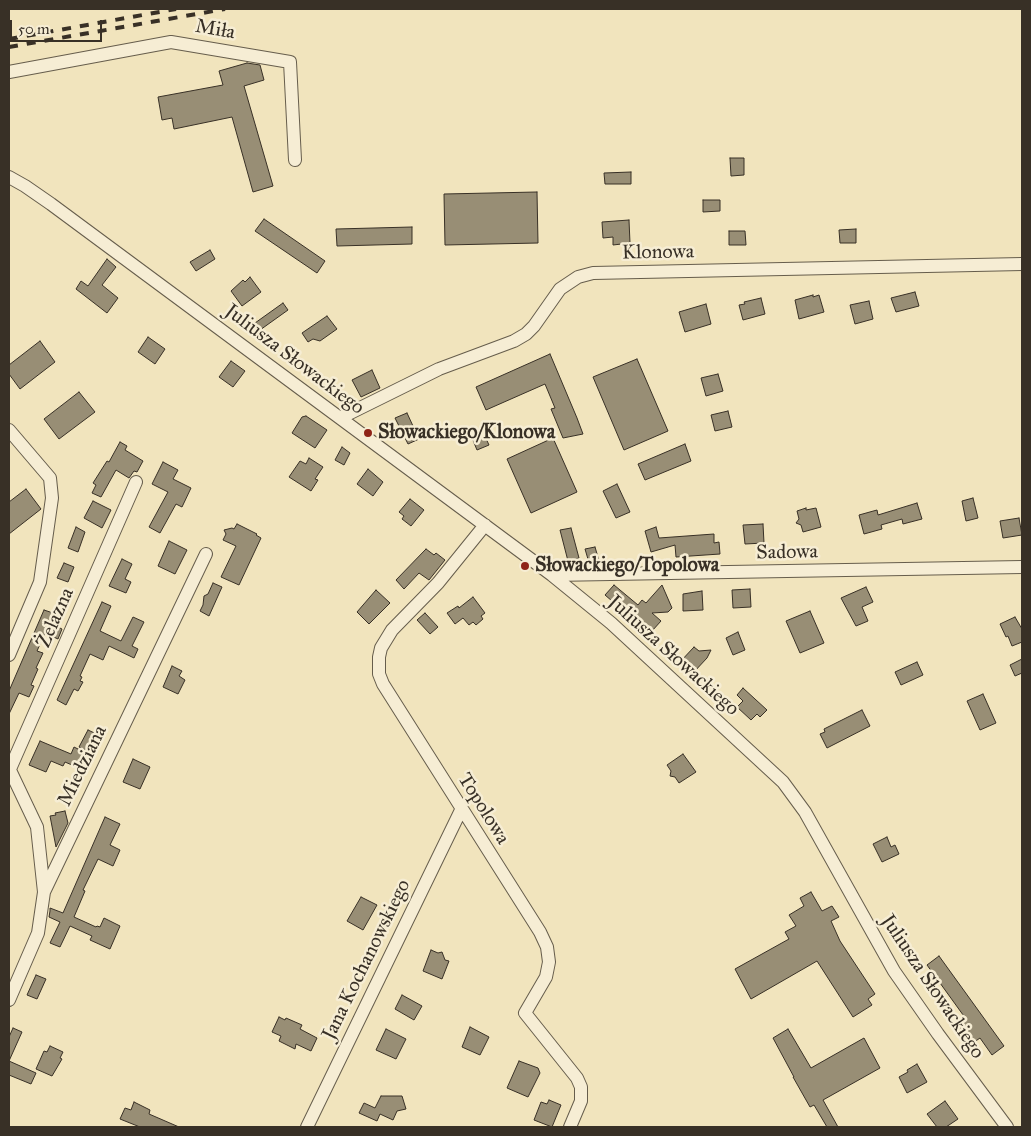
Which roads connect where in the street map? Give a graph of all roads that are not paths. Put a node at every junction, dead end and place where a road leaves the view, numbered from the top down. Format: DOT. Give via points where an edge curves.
graph roads {
  1 [pos="9,72"];
  2 [pos="295,160"];
  3 [pos="9,177"];
  4 [pos="1022,264"];
  5 [pos="340,418"];
  6 [pos="9,430"];
  7 [pos="136,482"];
  8 [pos="485,525"];
  9 [pos="206,554"];
  10 [pos="1022,567"];
  11 [pos="552,576"];
  12 [pos="9,655"];
  13 [pos="9,768"];
  14 [pos="461,810"];
  15 [pos="44,892"];
  16 [pos="9,1000"];
  17 [pos="307,1127"];
  18 [pos="570,1127"];
  19 [pos="1007,1127"];
  1 -- 2 [label="street, Miła" via="171,42 290,62"];
  3 -- 5 [label="street, Juliusza Słowackiego" via="51,204"];
  4 -- 5 [label="street, Klonowa" via="593,273 578,277 560,289 534,326 514,341 438,369"];
  5 -- 8 [label="street, Juliusza Słowackiego"];
  6 -- 12 [label="street" via="50,478 52,498 40,582"];
  7 -- 13 [label="street, Żelazna"];
  8 -- 11 [label="street, Juliusza Słowackiego"];
  8 -- 14 [label="street, Topolowa" via="438,583 392,630 378,657 382,684"];
  9 -- 15 [label="street, Miedziana"];
  10 -- 11 [label="street, Sadowa"];
  11 -- 19 [label="street, Juliusza Słowackiego" via="611,623 783,782 805,812 894,971"];
  13 -- 15 [label="street" via="37,827"];
  14 -- 17 [label="street, Jana Kochanowskiego"];
  14 -- 18 [label="street, Topolowa" via="547,947 546,978 526,1013 581,1087 581,1101"];
  15 -- 16 [label="street, Miedziana" via="38,933"];
}
